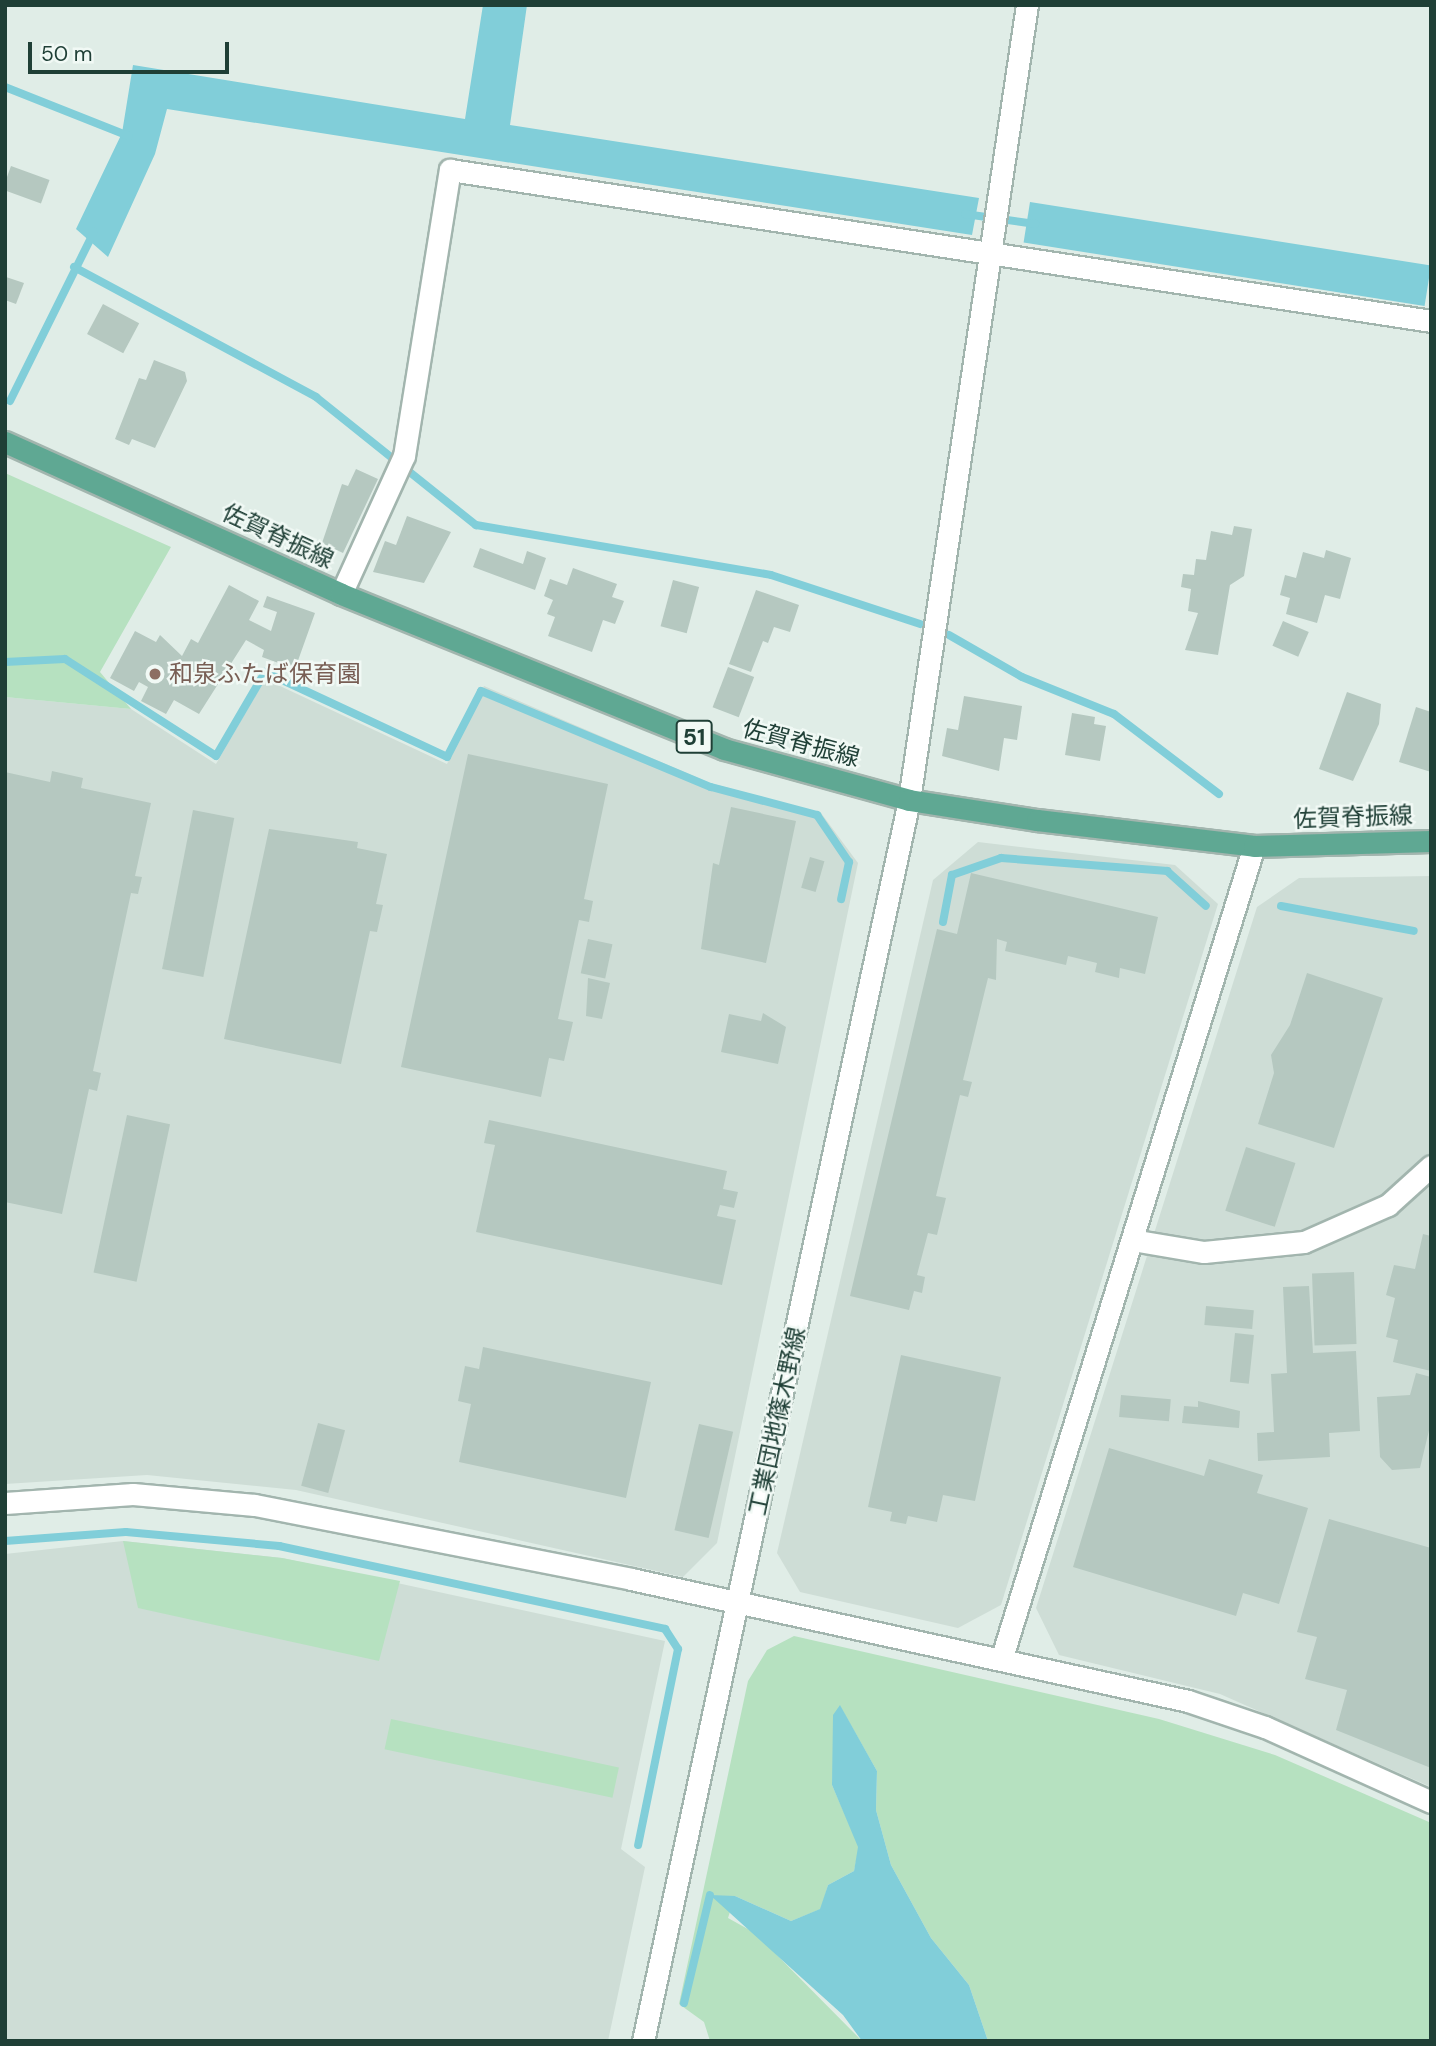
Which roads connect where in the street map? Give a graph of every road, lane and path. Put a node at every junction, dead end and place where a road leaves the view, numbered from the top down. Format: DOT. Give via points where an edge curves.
graph roads {
  1 [pos="1027,5"];
  2 [pos="991,254"];
  3 [pos="1431,321"];
  4 [pos="5,442"];
  5 [pos="341,594"];
  6 [pos="909,800"];
  7 [pos="1431,841"];
  8 [pos="1254,846"];
  9 [pos="1431,1166"];
  10 [pos="1132,1240"];
  11 [pos="5,1503"];
  12 [pos="738,1601"];
  13 [pos="1002,1657"];
  14 [pos="1431,1802"];
  15 [pos="643,2041"];
  1 -- 2 [label="street, 工業団地篠木野線"];
  2 -- 3 [label="street"];
  2 -- 5 [label="street" via="450,170 402,465"];
  2 -- 6 [label="street, 工業団地篠木野線"];
  4 -- 5 [label="main road, 佐賀脊振線 / 51"];
  5 -- 6 [label="main road, 佐賀脊振線 / 51" via="724,749"];
  6 -- 8 [label="main road, 佐賀脊振線 / 51"];
  6 -- 12 [label="street, 工業団地篠木野線"];
  7 -- 8 [label="main road, 佐賀脊振線 / 51"];
  8 -- 10 [label="street"];
  9 -- 10 [label="street" via="1388,1205 1304,1242 1204,1252"];
  10 -- 13 [label="street"];
  11 -- 12 [label="street" via="133,1494 321,1514"];
  12 -- 13 [label="street"];
  12 -- 15 [label="street, 工業団地篠木野線"];
  13 -- 14 [label="street" via="1188,1701 1265,1727"];
}
